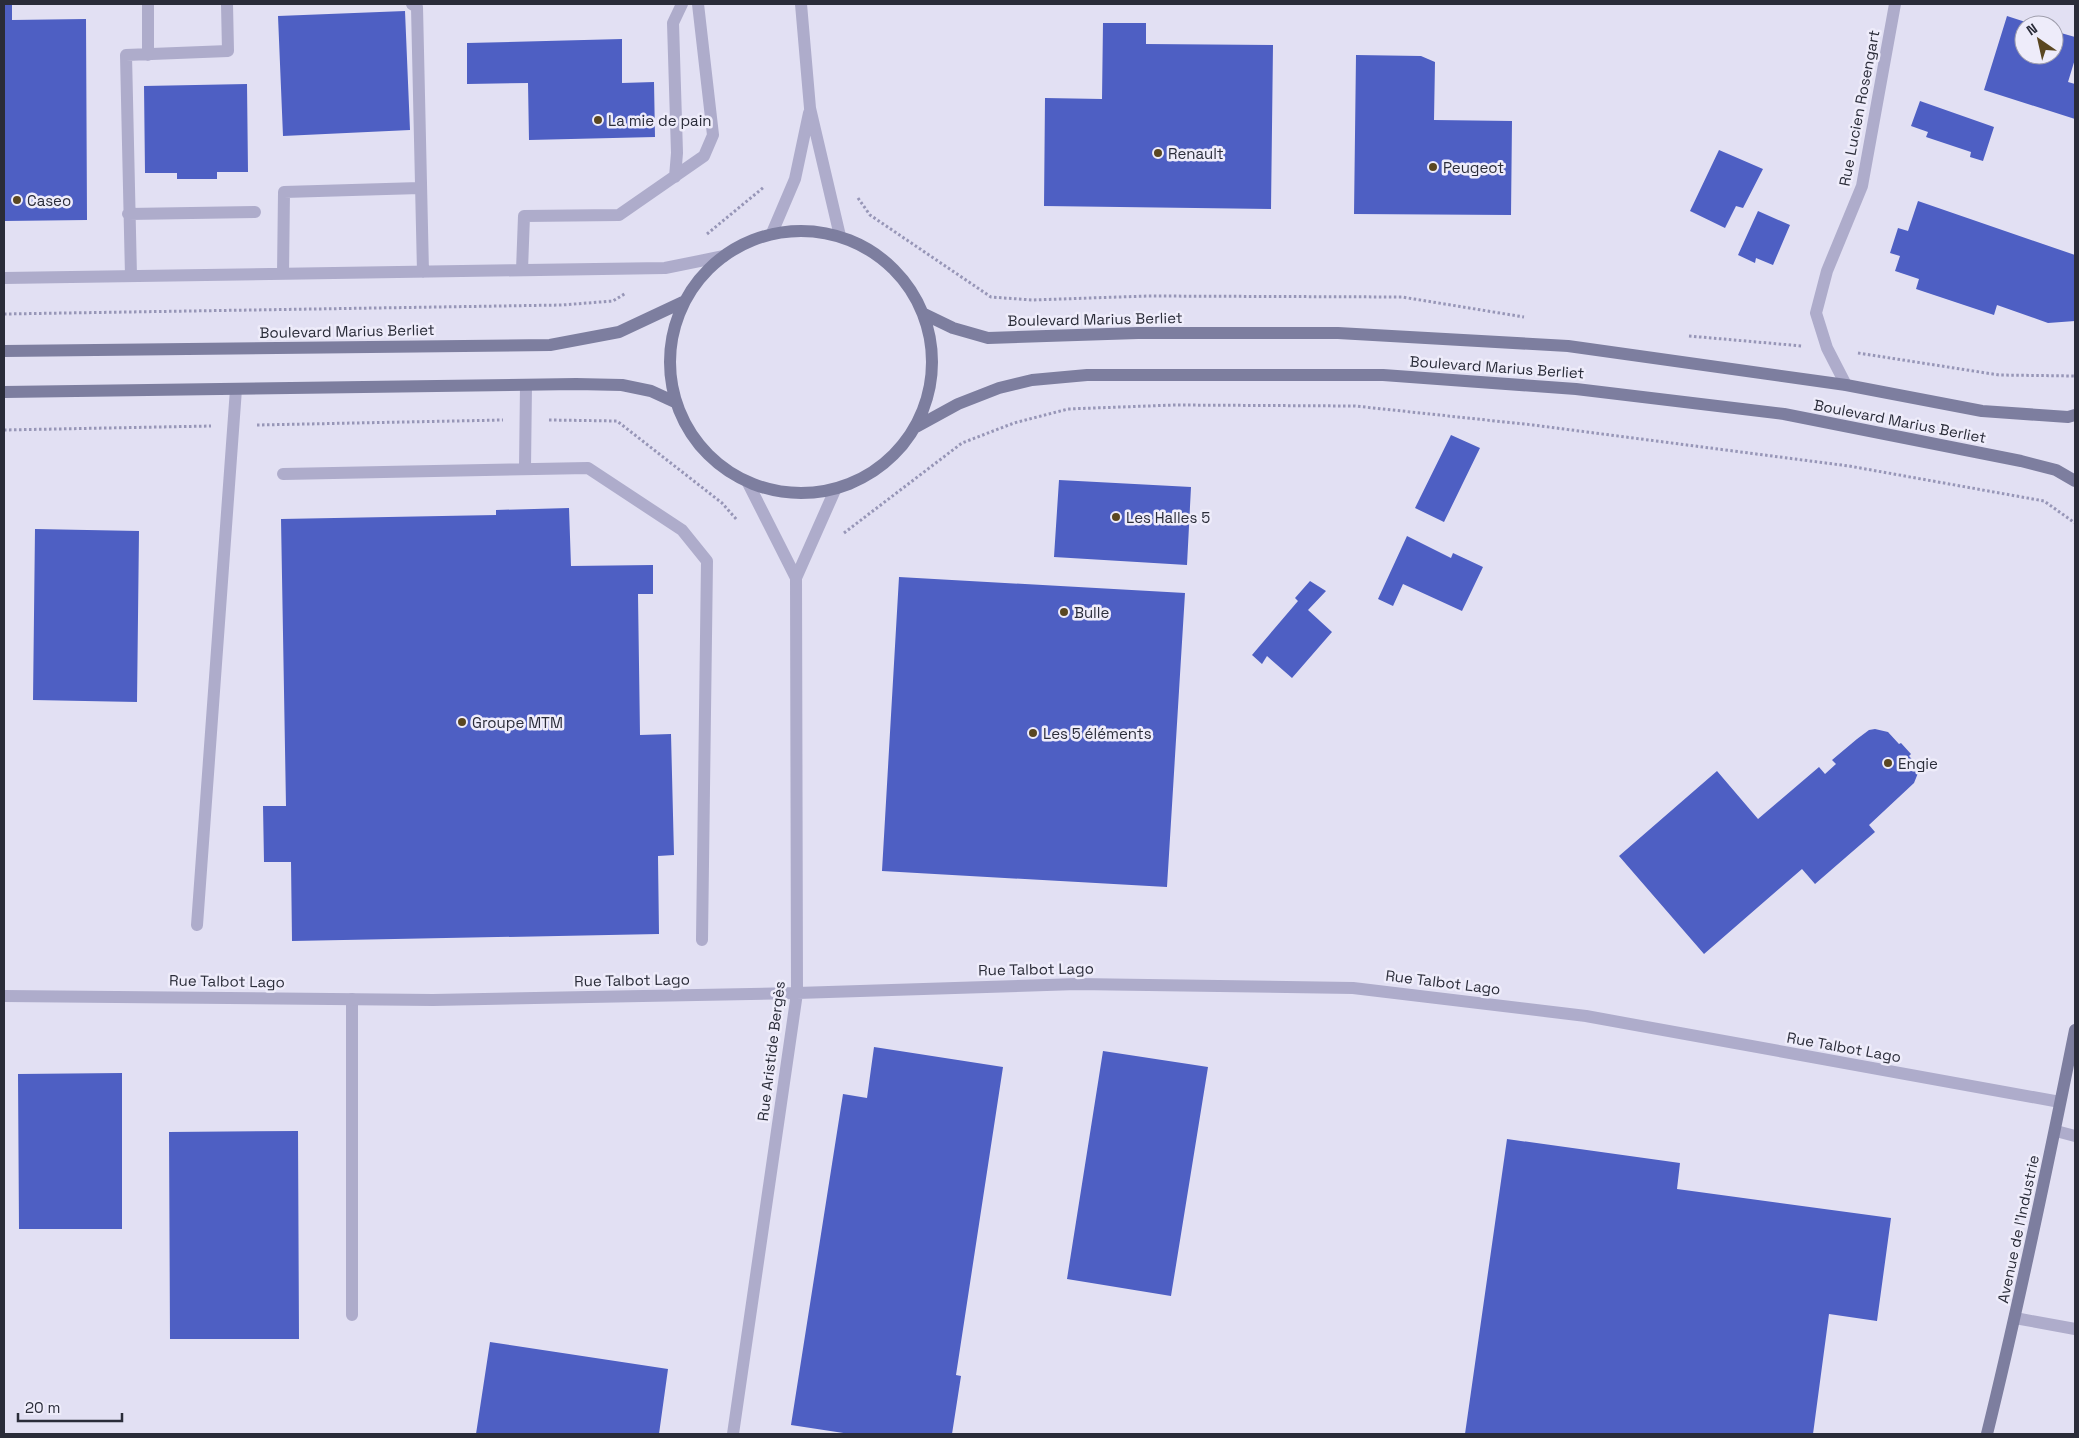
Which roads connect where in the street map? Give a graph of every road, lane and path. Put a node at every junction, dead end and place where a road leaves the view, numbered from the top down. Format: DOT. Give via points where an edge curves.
graph roads {
  1 [pos="148,4"];
  2 [pos="227,4"];
  3 [pos="412,4"];
  4 [pos="682,4"];
  5 [pos="698,4"];
  6 [pos="801,4"];
  7 [pos="1895,4"];
  8 [pos="148,55"];
  9 [pos="810,108"];
  10 [pos="675,177"];
  11 [pos="420,188"];
  12 [pos="255,212"];
  13 [pos="128,214"];
  14 [pos="772,233"];
  15 [pos="840,236"];
  16 [pos="724,256"];
  17 [pos="522,270"];
  18 [pos="423,272"];
  19 [pos="283,274"];
  20 [pos="131,276"];
  21 [pos="4,278"];
  22 [pos="683,302"];
  23 [pos="924,314"];
  24 [pos="4,351"];
  25 [pos="1846,384"];
  26 [pos="526,385"];
  27 [pos="236,389"];
  28 [pos="4,392"];
  29 [pos="676,402"];
  30 [pos="2075,415"];
  31 [pos="525,420"];
  32 [pos="232,426"];
  33 [pos="916,426"];
  34 [pos="4,430"];
  35 [pos="525,468"];
  36 [pos="283,474"];
  37 [pos="2075,481"];
  38 [pos="748,483"];
  39 [pos="835,490"];
  40 [pos="2075,523"];
  41 [pos="741,524"];
  42 [pos="840,537"];
  43 [pos="796,578"];
  44 [pos="197,925"];
  45 [pos="702,940"];
  46 [pos="797,992"];
  47 [pos="4,996"];
  48 [pos="352,999"];
  49 [pos="2075,1030"];
  50 [pos="2060,1102"];
  51 [pos="2056,1131"];
  52 [pos="2075,1136"];
  53 [pos="352,1315"];
  54 [pos="2015,1318"];
  55 [pos="2075,1330"];
  56 [pos="733,1434"];
  57 [pos="1987,1434"];
  1 -- 8 [label="street"];
  2 -- 8 [label="street" via="228,50"];
  3 -- 11 [label="street" via="417,7"];
  4 -- 10 [label="street" via="673,23"];
  5 -- 10 [label="street" via="713,135 704,156"];
  6 -- 9 [label="street"];
  7 -- 25 [label="street, Rue Lucien Rosengart" via="1862,186 1830,263 1816,313 1828,348"];
  8 -- 13 [label="street" via="126,56"];
  9 -- 14 [label="street" via="796,179"];
  9 -- 15 [label="street"];
  10 -- 17 [label="street" via="619,215 524,216"];
  11 -- 18 [label="street"];
  11 -- 19 [label="street" via="284,192"];
  12 -- 13 [label="street"];
  13 -- 20 [label="street"];
  14 -- 15 [label="main road"];
  14 -- 16 [label="main road"];
  15 -- 23 [label="main road" via="875,253 904,280"];
  16 -- 17 [label="street" via="665,268"];
  16 -- 22 [label="main road" via="701,276"];
  17 -- 18 [label="street"];
  18 -- 19 [label="street"];
  19 -- 20 [label="street"];
  20 -- 21 [label="street"];
  22 -- 24 [label="main road, Boulevard Marius Berliet" via="618,332 550,345"];
  22 -- 29 [label="main road" via="670,342 670,382"];
  23 -- 25 [label="main road, Boulevard Marius Berliet" via="953,328 988,338 1138,333 1338,333 1568,346"];
  23 -- 33 [label="main road" via="932,351 930,390"];
  25 -- 30 [label="main road, Boulevard Marius Berliet" via="1982,411"];
  26 -- 27 [label="main road"];
  26 -- 29 [label="main road" via="622,385 652,391"];
  26 -- 31 [label="street"];
  27 -- 28 [label="main road"];
  27 -- 32 [label="street"];
  29 -- 38 [label="main road" via="689,430 710,458"];
  31 -- 32 [label="path"];
  31 -- 35 [label="street"];
  31 -- 41 [label="path" via="617,420 722,503"];
  32 -- 34 [label="path"];
  32 -- 44 [label="street"];
  33 -- 37 [label="main road, Boulevard Marius Berliet" via="958,404 999,388 1032,380 1087,374 1382,375 1576,389 1784,414 2021,461 2056,470"];
  33 -- 39 [label="main road" via="882,466"];
  35 -- 36 [label="street"];
  35 -- 45 [label="street" via="588,468 682,530 707,561"];
  38 -- 39 [label="main road" via="791,494"];
  38 -- 43 [label="street, Rue Aristide Bergès"];
  39 -- 43 [label="street, Rue Aristide Bergès"];
  40 -- 42 [label="path" via="2044,500 1850,466 1533,425 1355,406 1174,405 1068,409 1014,423 962,444"];
  43 -- 46 [label="street, Rue Aristide Bergès"];
  46 -- 48 [label="street, Rue Talbot Lago"];
  46 -- 50 [label="street, Rue Talbot Lago" via="1077,984 1353,988 1586,1016"];
  46 -- 56 [label="street, Rue Aristide Bergès"];
  47 -- 48 [label="street, Rue Talbot Lago"];
  48 -- 53 [label="street"];
  49 -- 50 [label="main road, Avenue de l'Industrie"];
  50 -- 51 [label="main road, Avenue de l'Industrie"];
  51 -- 52 [label="street"];
  51 -- 54 [label="main road, Avenue de l'Industrie"];
  54 -- 55 [label="street"];
  54 -- 57 [label="main road, Avenue de l'Industrie"];
}
